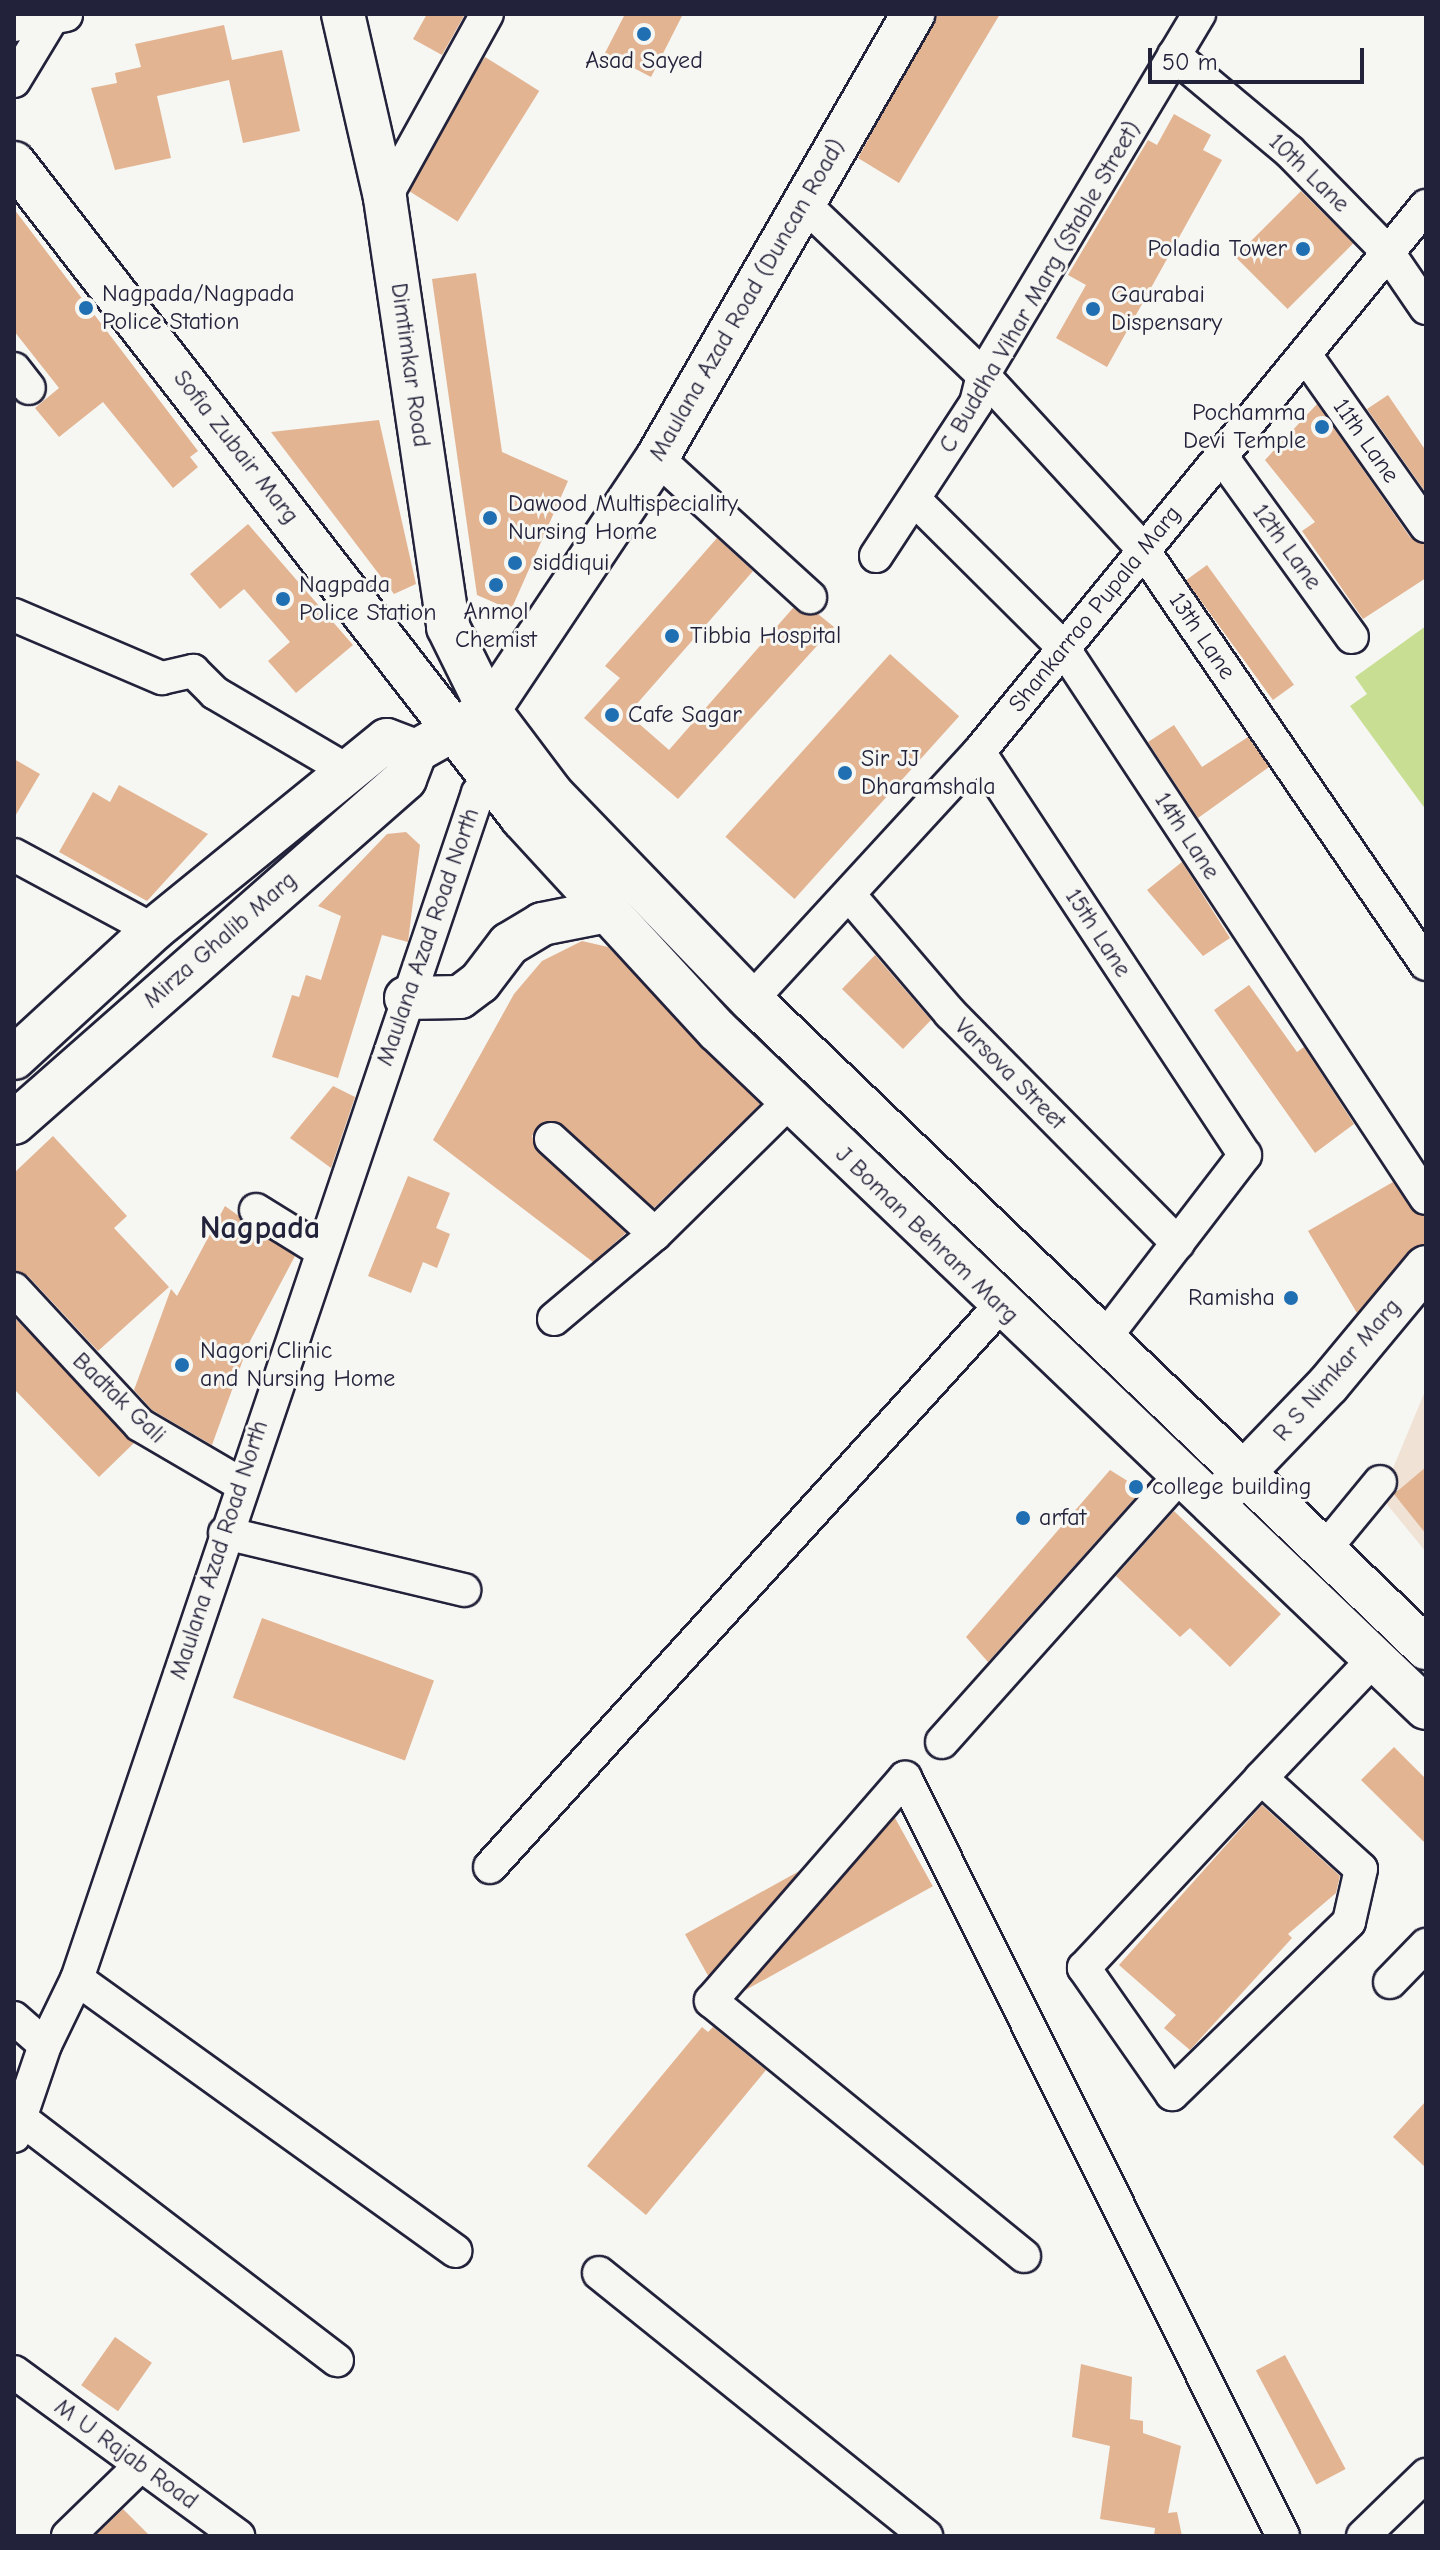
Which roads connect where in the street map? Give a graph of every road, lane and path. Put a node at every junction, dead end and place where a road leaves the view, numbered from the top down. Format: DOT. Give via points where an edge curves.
graph roads {
  1 [pos="343,14"];
  2 [pos="487,14"];
  3 [pos="913,14"];
  4 [pos="1199,14"];
  5 [pos="63,16"];
  6 [pos="14,25"];
  7 [pos="1174,55"];
  8 [pos="14,81"];
  9 [pos="14,163"];
  10 [pos="385,198"];
  11 [pos="804,204"];
  12 [pos="1426,206"];
  13 [pos="1387,251"];
  14 [pos="1426,308"];
  15 [pos="1306,356"];
  16 [pos="983,375"];
  17 [pos="1222,457"];
  18 [pos="657,458"];
  19 [pos="915,500"];
  20 [pos="1426,526"];
  21 [pos="1141,547"];
  22 [pos="876,556"];
  23 [pos="810,597"];
  24 [pos="14,615"];
  25 [pos="1352,637"];
  26 [pos="1062,646"];
  27 [pos="474,721"];
  28 [pos="416,751"];
  29 [pos="979,752"];
  30 [pos="503,760"];
  31 [pos="348,771"];
  32 [pos="14,855"];
  33 [pos="851,897"];
  34 [pos="607,911"];
  35 [pos="153,930"];
  36 [pos="1426,964"];
  37 [pos="406,998"];
  38 [pos="751,1000"];
  39 [pos="14,1058"];
  40 [pos="790,1101"];
  41 [pos="14,1123"];
  42 [pos="551,1139"];
  43 [pos="1426,1198"];
  44 [pos="256,1210"];
  45 [pos="655,1234"];
  46 [pos="1178,1243"];
  47 [pos="319,1249"];
  48 [pos="1426,1267"];
  49 [pos="14,1289"];
  50 [pos="1000,1306"];
  51 [pos="554,1319"];
  52 [pos="1104,1339"];
  53 [pos="1244,1474"];
  54 [pos="1180,1476"];
  55 [pos="1380,1482"];
  56 [pos="241,1484"];
  57 [pos="1211,1505"];
  58 [pos="225,1533"];
  59 [pos="1324,1550"];
  60 [pos="464,1590"];
  61 [pos="1426,1648"];
  62 [pos="1374,1659"];
  63 [pos="1426,1708"];
  64 [pos="942,1742"];
  65 [pos="1261,1778"];
  66 [pos="490,1867"];
  67 [pos="1426,1945"];
  68 [pos="77,1979"];
  69 [pos="1390,1982"];
  70 [pos="14,2018"];
  71 [pos="45,2045"];
  72 [pos="17,2127"];
  73 [pos="455,2251"];
  74 [pos="1024,2256"];
  75 [pos="599,2273"];
  76 [pos="337,2360"];
  77 [pos="14,2372"];
  78 [pos="141,2465"];
  79 [pos="1426,2475"];
  80 [pos="68,2536"];
  81 [pos="238,2536"];
  82 [pos="926,2536"];
  83 [pos="1283,2536"];
  84 [pos="1363,2536"];
  1 -- 10 [label="main road, Dimtimkar Road"];
  2 -- 10 [label="street"];
  3 -- 11 [label="main road, Maulana Azad Road (Duncan Road)"];
  4 -- 7 [label="street, C Buddha Vihar Marg (Stable Street)"];
  5 -- 6 [label="street"];
  5 -- 8 [label="street"];
  7 -- 13 [label="street, 10th Lane" via="1289,151"];
  7 -- 16 [label="street, C Buddha Vihar Marg (Stable Street)"];
  9 -- 27 [label="main road, Sofia Zubair Marg"];
  10 -- 27 [label="main road, Dimtimkar Road" via="448,627"];
  11 -- 16 [label="street, 13th Lane"];
  11 -- 18 [label="main road, Maulana Azad Road (Duncan Road)"];
  12 -- 13 [label="street, Shankarrao Pupala Marg"];
  13 -- 14 [label="street, 10th Lane"];
  13 -- 15 [label="street, Shankarrao Pupala Marg"];
  15 -- 17 [label="street, Shankarrao Pupala Marg"];
  15 -- 20 [label="street, 11th Lane"];
  16 -- 19 [label="street, C Buddha Vihar Marg (Stable Street)" via="976,403"];
  16 -- 21 [label="street, 13th Lane"];
  17 -- 21 [label="street, Shankarrao Pupala Marg"];
  17 -- 25 [label="street, 12th Lane"];
  18 -- 23 [label="street"];
  18 -- 27 [label="main road, Maulana Azad Road (Duncan Road)"];
  19 -- 22 [label="street, C Buddha Vihar Marg (Stable Street)"];
  19 -- 26 [label="street, 14th Lane"];
  21 -- 26 [label="street, Shankarrao Pupala Marg"];
  21 -- 36 [label="street, 13th Lane"];
  24 -- 31 [label="street" via="162,678 193,671 215,693"];
  26 -- 29 [label="street, Shankarrao Pupala Marg"];
  26 -- 43 [label="street, 14th Lane"];
  27 -- 28 [label="main road"];
  27 -- 30 [label="main road, J Boman Behram Marg"];
  28 -- 31 [label="main road, Mirza Ghalib Marg" via="387,740"];
  28 -- 41 [label="main road, Mirza Ghalib Marg" via="405,779"];
  29 -- 33 [label="street, Shankarrao Pupala Marg"];
  29 -- 46 [label="street, 15th Lane" via="1245,1155"];
  30 -- 34 [label="main road, J Boman Behram Marg"];
  30 -- 37 [label="street, Maulana Azad Road North"];
  30 -- 38 [label="main road, J Boman Behram Marg" via="552,794"];
  31 -- 35 [label="main road, Mirza Ghalib Marg"];
  32 -- 35 [label="street"];
  33 -- 38 [label="street, Shankarrao Pupala Marg"];
  33 -- 46 [label="street, Varsova Street" via="950,1013"];
  34 -- 37 [label="main road" via="542,924 509,944 480,982 460,997"];
  34 -- 40 [label="main road, J Boman Behram Marg"];
  35 -- 39 [label="main road, Mirza Ghalib Marg"];
  37 -- 47 [label="street, Maulana Azad Road North"];
  38 -- 52 [label="main road, J Boman Behram Marg"];
  40 -- 45 [label="street"];
  40 -- 50 [label="main road, J Boman Behram Marg"];
  42 -- 45 [label="street"];
  44 -- 47 [label="street"];
  45 -- 51 [label="street"];
  46 -- 52 [label="street"];
  47 -- 56 [label="street, Maulana Azad Road North"];
  48 -- 53 [label="main road, R S Nimkar Marg"];
  49 -- 56 [label="street, Badtak Gali" via="140,1425"];
  50 -- 54 [label="main road, J Boman Behram Marg"];
  50 -- 66 [label="street"];
  52 -- 53 [label="main road, J Boman Behram Marg"];
  53 -- 57 [label="main road, R S Nimkar Marg"];
  53 -- 59 [label="main road, J Boman Behram Marg"];
  54 -- 57 [label="main road, J Boman Behram Marg"];
  54 -- 64 [label="street"];
  55 -- 59 [label="street"];
  56 -- 58 [label="street, Maulana Azad Road North"];
  57 -- 62 [label="main road, J Boman Behram Marg"];
  58 -- 60 [label="street"];
  58 -- 68 [label="street, Maulana Azad Road North"];
  59 -- 61 [label="main road, J Boman Behram Marg"];
  62 -- 63 [label="main road, J Boman Behram Marg"];
  62 -- 65 [label="street"];
  65 -- 65 [label="street" via="1084,1968 1172,2094 1349,1922 1361,1869"];
  67 -- 69 [label="street"];
  68 -- 71 [label="street, Maulana Azad Road North"];
  68 -- 73 [label="street"];
  70 -- 71 [label="street"];
  71 -- 72 [label="street, Maulana Azad Road North"];
  72 -- 76 [label="street"];
  74 -- 83 [label="street" via="711,2001 905,1778"];
  75 -- 82 [label="street"];
  77 -- 78 [label="street, M U Rajab Road"];
  78 -- 80 [label="street"];
  78 -- 81 [label="street, M U Rajab Road"];
  79 -- 84 [label="street"];
}
